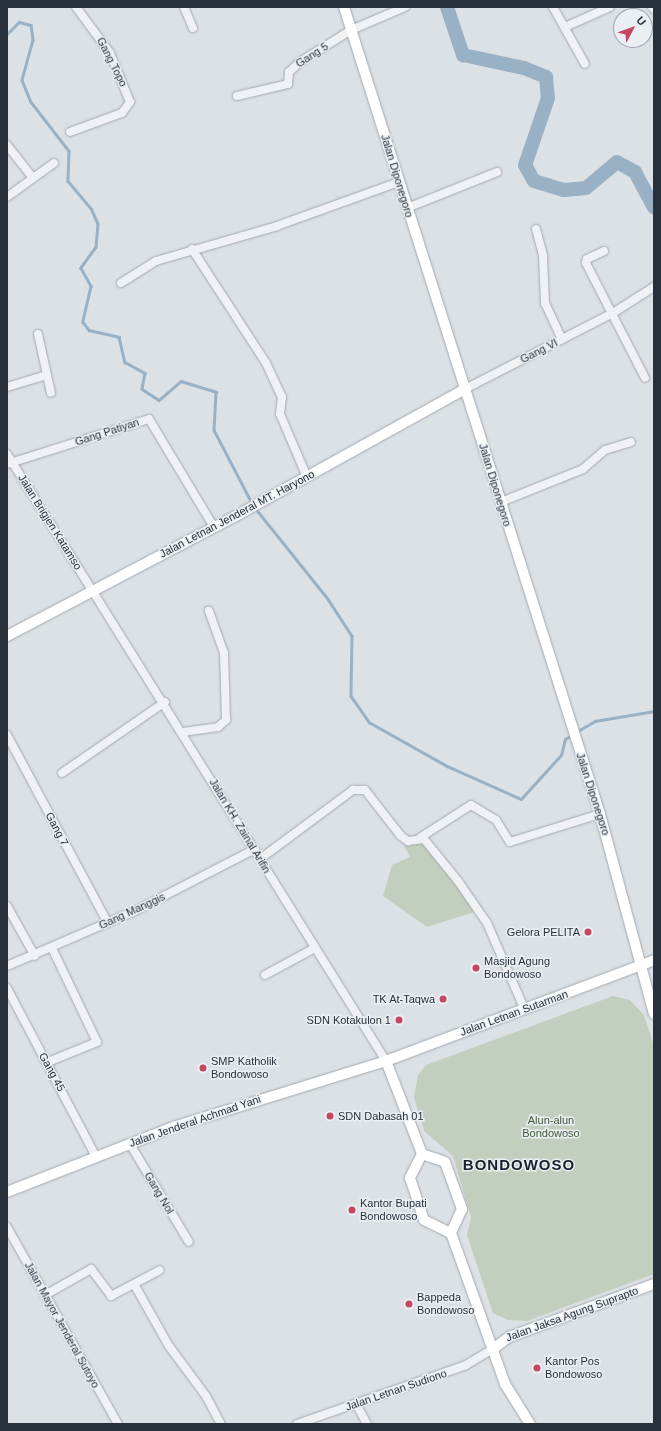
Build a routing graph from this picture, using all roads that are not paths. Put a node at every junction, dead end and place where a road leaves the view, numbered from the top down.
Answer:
1 (76, 7) edge
2 (184, 7) edge
3 (344, 7) edge
4 (405, 7) edge
5 (553, 7) edge
6 (610, 7) edge
7 (565, 27) junction
8 (194, 28) dead end
9 (351, 30) junction
10 (585, 64) dead end
11 (237, 96) dead end
12 (70, 132) dead end
13 (7, 145) edge
14 (54, 163) dead end
15 (497, 172) dead end
16 (33, 178) junction
17 (399, 182) junction
18 (8, 196) edge
19 (407, 208) junction
20 (536, 230) dead end
21 (192, 249) junction
22 (604, 251) dead end
23 (121, 283) dead end
24 (654, 287) edge
25 (613, 313) junction
26 (38, 334) dead end
27 (562, 339) junction
28 (47, 375) junction
29 (646, 378) dead end
30 (7, 387) edge
31 (465, 389) junction
32 (51, 393) dead end
33 (631, 442) dead end
34 (7, 454) edge
35 (10, 464) edge
36 (307, 477) junction
37 (501, 502) junction
38 (214, 527) junction
39 (94, 591) junction
40 (210, 610) dead end
41 (7, 636) edge
42 (165, 702) junction
43 (183, 732) junction
44 (7, 735) edge
45 (62, 773) dead end
46 (600, 814) junction
47 (421, 837) junction
48 (255, 850) junction
49 (260, 859) junction
50 (7, 906) edge
51 (108, 923) junction
52 (52, 948) junction
53 (315, 948) junction
54 (35, 956) junction
55 (654, 960) edge
56 (643, 965) junction
57 (7, 966) edge
58 (265, 975) dead end
59 (7, 988) edge
60 (524, 1008) junction
61 (654, 1014) edge
62 (386, 1061) junction
63 (48, 1062) junction
64 (130, 1144) junction
65 (422, 1154) junction
66 (96, 1157) junction
67 (7, 1192) edge
68 (7, 1227) edge
69 (451, 1233) junction
70 (189, 1242) dead end
71 (160, 1270) dead end
72 (134, 1284) junction
73 (654, 1284) edge
74 (45, 1295) junction
75 (492, 1349) junction
76 (356, 1404) junction
77 (118, 1424) edge
78 (221, 1424) edge
79 (297, 1424) edge
80 (367, 1424) edge
81 (530, 1424) edge

1 - 12 street, Gang Topo
2 - 8 street
3 - 9 main road, Jalan Diponegoro
4 - 9 street
5 - 7 street
6 - 7 street
7 - 10 street
9 - 11 street, Gang 5
9 - 17 main road, Jalan Diponegoro
13 - 16 street
14 - 16 street
15 - 19 street
16 - 18 street
17 - 19 main road, Jalan Diponegoro
17 - 21 street
19 - 31 main road, Jalan Diponegoro
20 - 27 street
21 - 23 street
21 - 36 street
22 - 25 street
24 - 25 street, Gang VI
25 - 27 street, Gang VI
25 - 29 street
26 - 28 street
27 - 31 street, Gang VI
28 - 30 street
28 - 32 street
31 - 36 main road, Jalan Letnan Jenderal MT. Haryono
31 - 37 main road, Jalan Diponegoro
33 - 37 street
34 - 35 street, Jalan Brigjen Katamso
35 - 38 street, Gang Patiyan
35 - 39 street, Jalan Brigjen Katamso
36 - 38 main road, Jalan Letnan Jenderal MT. Haryono
37 - 46 main road, Jalan Diponegoro
38 - 39 main road, Jalan Letnan Jenderal MT. Haryono
39 - 41 main road, Jalan Letnan Jenderal MT. Haryono
39 - 42 street, Jalan KH. Zainal Arifin
40 - 43 street
42 - 43 street, Jalan KH. Zainal Arifin
42 - 45 street
43 - 48 street, Jalan KH. Zainal Arifin
44 - 51 street, Gang 7
46 - 47 street
46 - 56 main road, Jalan Diponegoro
47 - 49 street
47 - 60 street
48 - 49 street, Jalan KH. Zainal Arifin
48 - 51 street, Gang Manggis
49 - 53 street, Jalan KH. Zainal Arifin
50 - 54 street
51 - 52 street, Gang Manggis
52 - 54 street, Gang Manggis
52 - 63 street
53 - 58 street
53 - 62 street, Jalan KH. Zainal Arifin
54 - 57 street, Gang Manggis
55 - 56 main road, Jalan Letnan Sutarman
56 - 60 main road, Jalan Letnan Sutarman
56 - 61 main road, Jalan Diponegoro
59 - 63 street, Gang 45
60 - 62 main road, Jalan Letnan Sutarman
62 - 64 main road, Jalan Jenderal Achmad Yani
62 - 65 main road
63 - 66 street, Gang 45
64 - 66 main road, Jalan Jenderal Achmad Yani
64 - 70 street, Gang Nol
65 - 69 main road
65 - 69 main road
66 - 67 main road, Jalan Jenderal Achmad Yani
68 - 74 street, Jalan Mayor Jenderal Sutoyo
69 - 75 main road
71 - 72 street
72 - 74 street
72 - 78 street
73 - 75 main road, Jalan Jaksa Agung Suprapto
74 - 77 street, Jalan Mayor Jenderal Sutoyo
75 - 76 street, Jalan Letnan Sudiono
75 - 81 main road
76 - 79 street, Jalan Letnan Sudiono
76 - 80 street

